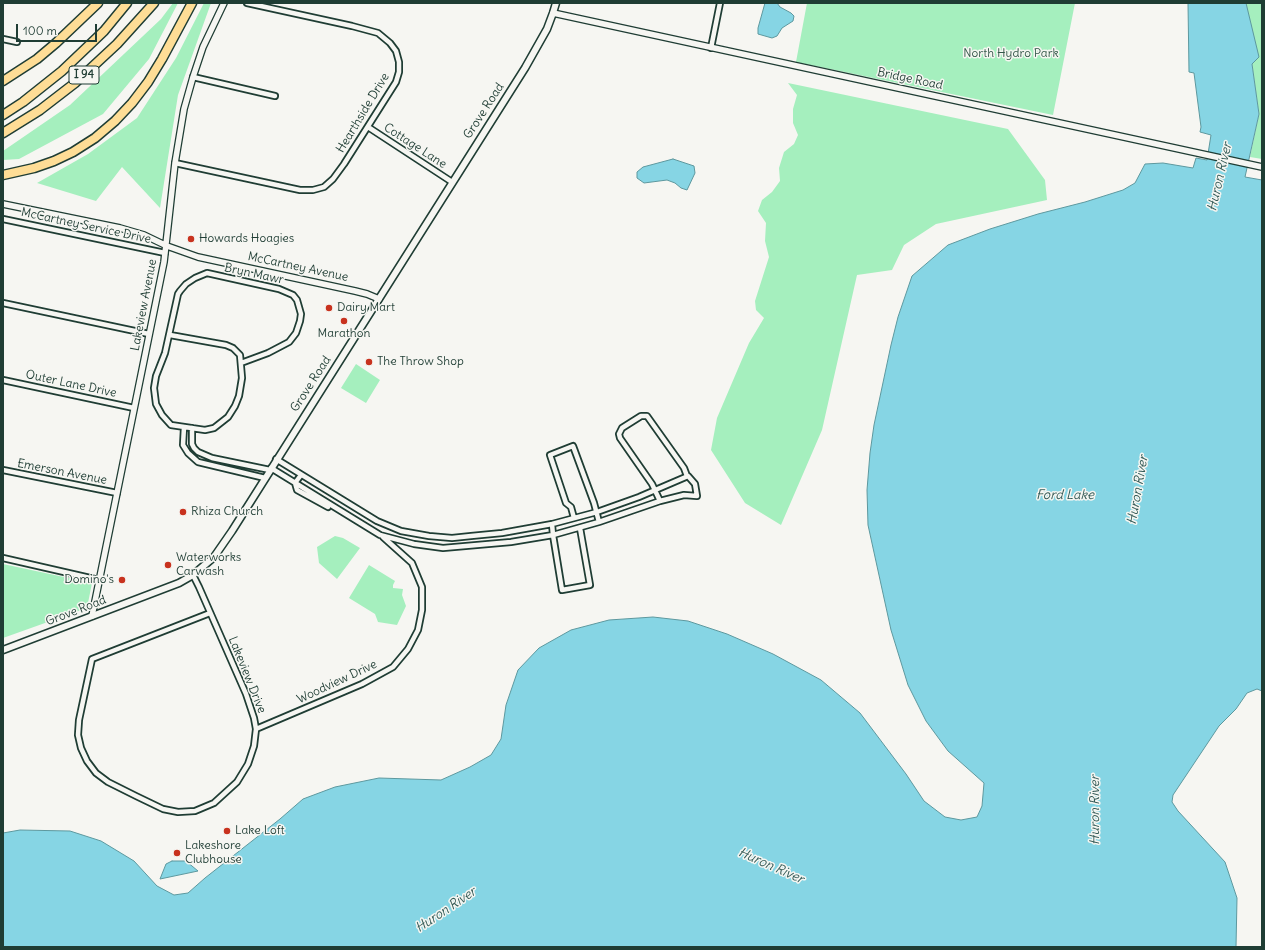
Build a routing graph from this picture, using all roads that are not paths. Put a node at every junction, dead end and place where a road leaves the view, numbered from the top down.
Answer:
1 (98, 3) edge
2 (127, 3) edge
3 (154, 3) edge
4 (192, 3) edge
5 (224, 3) edge
6 (247, 3) edge
7 (556, 3) edge
8 (720, 3) edge
9 (553, 13) junction
10 (3, 39) edge
11 (17, 42) dead end
12 (711, 48) junction
13 (193, 77) junction
14 (3, 81) edge
15 (274, 96) dead end
16 (3, 115) edge
17 (368, 127) junction
18 (3, 133) edge
19 (175, 163) junction
20 (1262, 167) edge
21 (3, 175) edge
22 (452, 182) junction
23 (3, 204) edge
24 (3, 219) edge
25 (167, 246) junction
26 (166, 253) junction
27 (379, 299) junction
28 (3, 303) edge
29 (150, 334) junction
30 (170, 335) junction
31 (241, 363) junction
32 (3, 380) edge
33 (134, 408) junction
34 (184, 427) junction
35 (192, 428) junction
36 (276, 459) junction
37 (270, 469) junction
38 (3, 470) edge
39 (301, 474) junction
40 (687, 476) junction
41 (264, 478) junction
42 (295, 483) junction
43 (655, 491) junction
44 (117, 493) junction
45 (332, 494) junction
46 (660, 501) junction
47 (326, 502) junction
48 (336, 508) junction
49 (597, 512) junction
50 (367, 516) junction
51 (574, 518) junction
52 (599, 522) junction
53 (363, 524) junction
54 (552, 524) junction
55 (580, 528) junction
56 (414, 534) junction
57 (380, 535) junction
58 (553, 535) junction
59 (471, 536) junction
60 (414, 544) junction
61 (471, 546) junction
62 (3, 558) edge
63 (193, 575) junction
64 (99, 580) junction
65 (210, 612) junction
66 (92, 616) junction
67 (3, 650) edge
68 (256, 730) junction

1 - 14 highway
2 - 16 highway, I 94
3 - 18 highway, I 94
4 - 21 highway
5 - 13 street, Lakeview Avenue
6 - 17 street, Hearthside Drive
7 - 9 main road, Grove Road
8 - 12 street
9 - 12 street, Bridge Road
9 - 22 main road, Grove Road
10 - 11 street
12 - 20 street, Bridge Road
13 - 15 street
13 - 19 street, Lakeview Avenue
17 - 19 street, Hearthside Drive
17 - 22 street, Cottage Lane
19 - 25 street, Lakeview Avenue
22 - 27 main road, Grove Road
23 - 25 street, McCartney Avenue
24 - 26 street, McCartney Service Drive
25 - 26 street, Lakeview Avenue
25 - 27 street, McCartney Avenue
26 - 29 street, Lakeview Avenue
27 - 36 main road, Grove Road
28 - 29 street
29 - 33 street, Lakeview Avenue
30 - 31 street
30 - 31 street, Bryn Mawr
30 - 34 street
31 - 35 street
32 - 33 street, Outer Lane Drive
33 - 44 street, Lakeview Avenue
34 - 35 street
34 - 41 street
35 - 37 street
36 - 37 main road, Grove Road
36 - 39 street
37 - 41 main road, Grove Road
37 - 42 street
38 - 44 street, Emerson Avenue
39 - 42 street
39 - 45 street
40 - 43 street
40 - 43 street
40 - 46 street
41 - 63 main road, Grove Road
42 - 47 street
42 - 48 street
43 - 46 street
43 - 49 street
44 - 64 street, Lakeview Avenue
45 - 47 street
45 - 50 street
46 - 52 street
47 - 48 street
48 - 53 street
49 - 51 street
49 - 51 street
49 - 52 street
50 - 53 street
50 - 56 street
51 - 54 street
52 - 55 street
53 - 57 street
54 - 58 street
54 - 59 street
55 - 58 street
55 - 58 street
56 - 59 street
56 - 60 street
57 - 60 street
57 - 68 street, Woodview Drive
58 - 61 street
59 - 61 street
60 - 61 street
62 - 64 street
63 - 65 street
63 - 66 main road, Grove Road
64 - 66 street, Lakeview Avenue
65 - 68 street, Lakeview Drive
65 - 68 street, Lakeview Drive
66 - 67 main road, Grove Road

